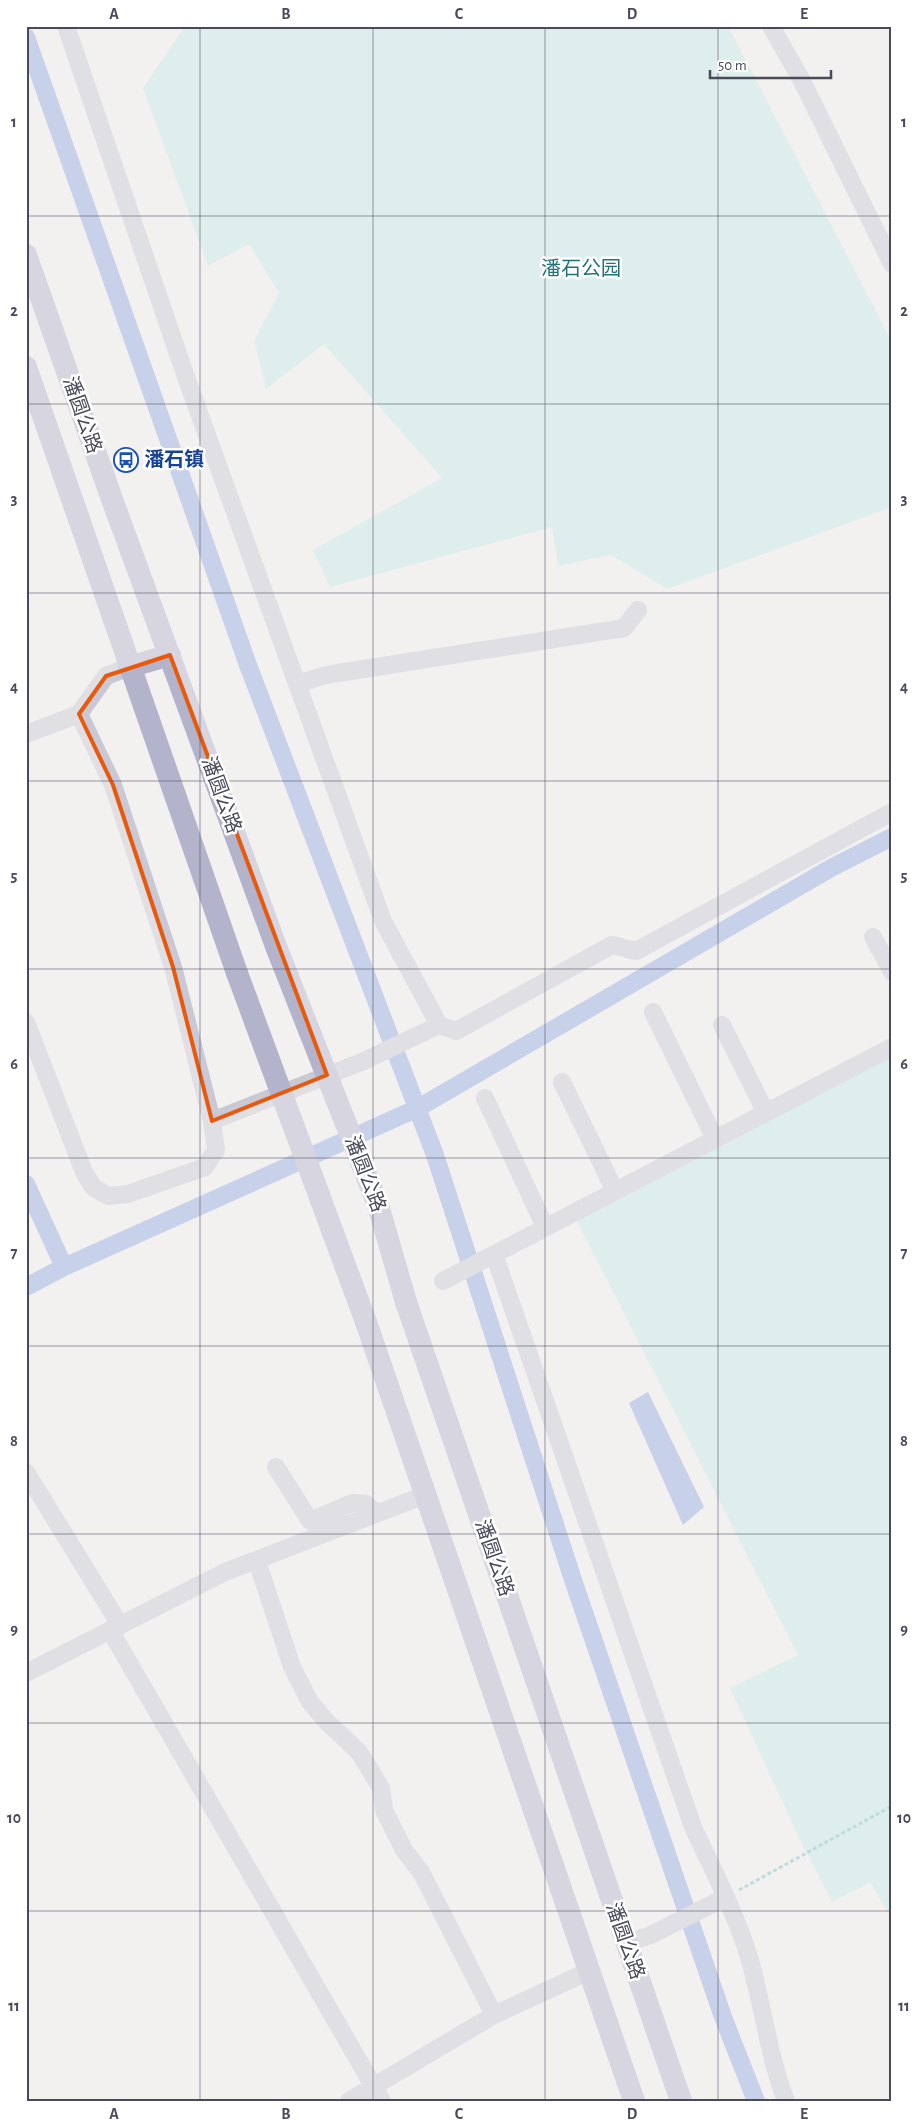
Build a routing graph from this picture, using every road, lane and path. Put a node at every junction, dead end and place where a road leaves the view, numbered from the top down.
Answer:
1 (66, 26) edge
2 (770, 26) edge
3 (26, 255) edge
4 (892, 264) edge
5 (26, 367) edge
6 (638, 610) dead end
7 (170, 655) junction
8 (129, 667) junction
9 (297, 684) junction
10 (79, 714) junction
11 (26, 734) edge
12 (892, 812) edge
13 (873, 937) dead end
14 (892, 972) edge
15 (652, 1012) dead end
16 (26, 1022) edge
17 (722, 1025) dead end
18 (433, 1028) junction
19 (892, 1047) edge
20 (562, 1082) dead end
21 (485, 1098) dead end
22 (766, 1113) junction
23 (212, 1120) junction
24 (715, 1139) junction
25 (615, 1191) junction
26 (545, 1227) junction
27 (490, 1256) junction
28 (443, 1281) dead end
29 (276, 1467) dead end
30 (26, 1472) edge
31 (426, 1494) junction
32 (376, 1513) junction
33 (258, 1560) junction
34 (115, 1627) junction
35 (26, 1673) edge
36 (892, 1806) edge
37 (723, 1898) junction
38 (626, 1943) junction
39 (588, 1971) junction
40 (494, 2016) junction
41 (378, 2093) edge
42 (349, 2101) edge
43 (634, 2101) edge
44 (681, 2101) edge
45 (786, 2101) edge

1 - 9 street
2 - 4 street
3 - 7 main road, 潘圆公路
5 - 8 main road, 潘圆公路
6 - 9 street
7 - 8 main road
7 - 38 main road, 潘圆公路, bridge
8 - 10 street
8 - 31 main road, 潘圆公路, bridge
9 - 18 street
10 - 11 street
10 - 23 street
12 - 18 street
13 - 14 street
15 - 24 street
16 - 23 street
17 - 22 street
18 - 23 street
19 - 22 street
20 - 25 street
21 - 26 street
22 - 24 street
24 - 25 street
25 - 26 street
26 - 27 street
27 - 28 street
27 - 37 street
29 - 32 street
30 - 34 street
31 - 32 street
31 - 39 main road, 潘圆公路
32 - 33 street
33 - 34 street
33 - 40 street
34 - 35 street
34 - 41 street
36 - 37 path
37 - 38 street
37 - 45 street
38 - 44 main road, 潘圆公路
39 - 40 street
39 - 43 main road, 潘圆公路
40 - 41 street
41 - 42 street

